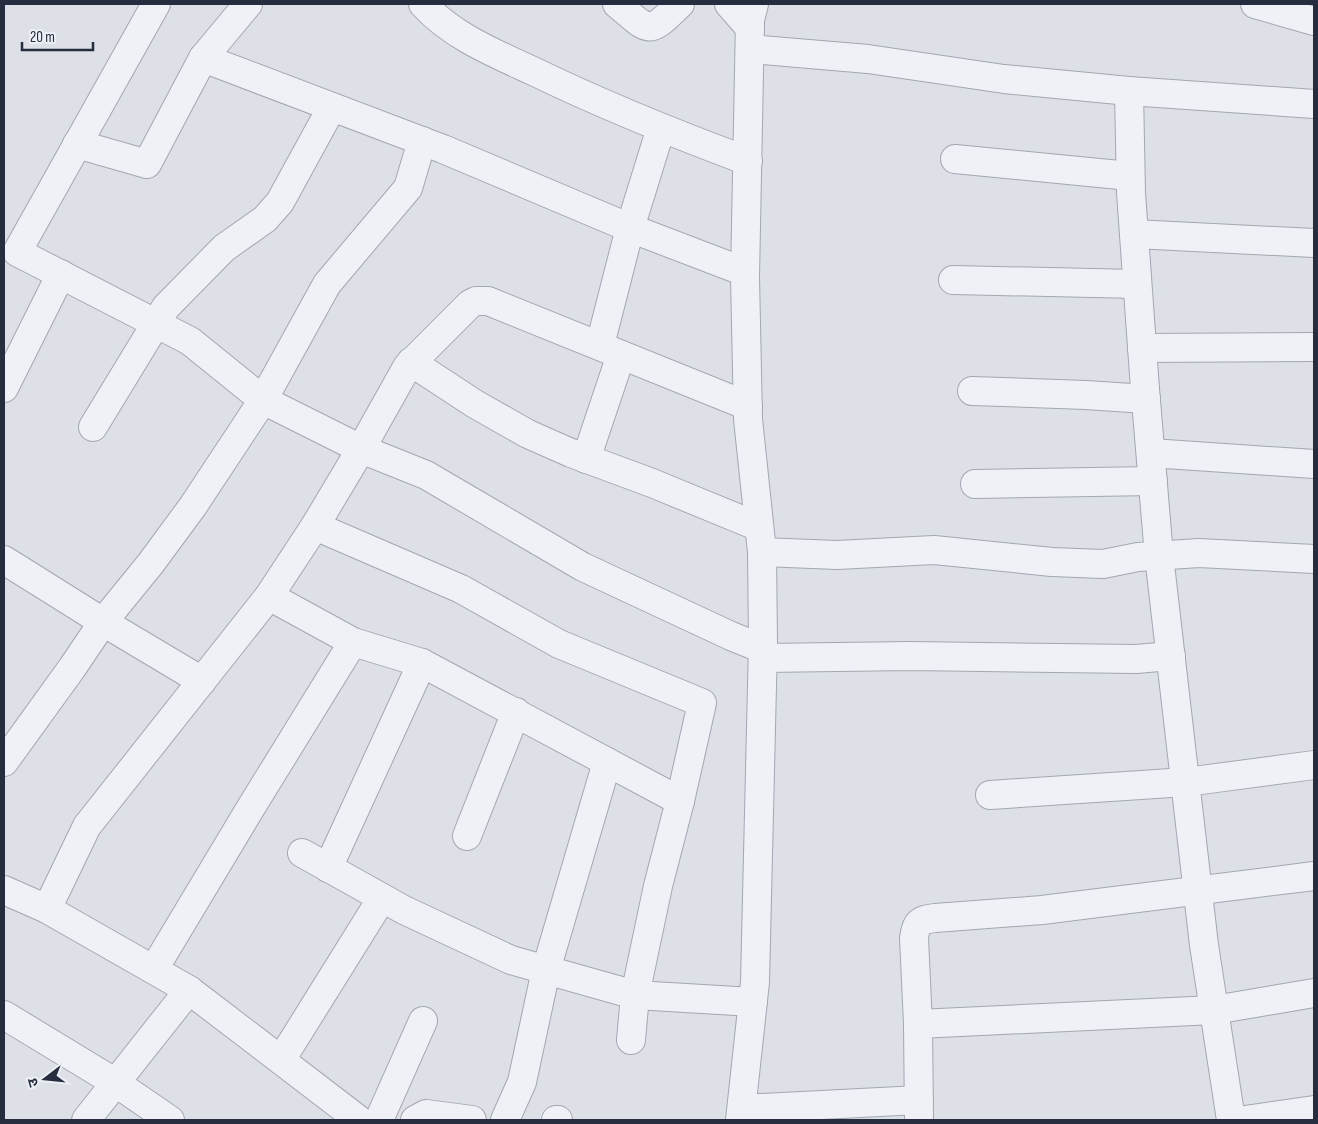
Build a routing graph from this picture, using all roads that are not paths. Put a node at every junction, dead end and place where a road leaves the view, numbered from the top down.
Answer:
1 (156, 4) edge
2 (248, 4) edge
3 (423, 4) edge
4 (617, 4) edge
5 (680, 4) edge
6 (729, 4) edge
7 (1254, 4) edge
8 (1314, 21) edge
9 (751, 27) edge
10 (202, 58) junction
11 (1129, 91) junction
12 (1314, 104) edge
13 (332, 107) junction
14 (661, 128) junction
15 (422, 141) junction
16 (77, 144) junction
17 (955, 159) dead end
18 (748, 161) junction
19 (1130, 176) junction
20 (630, 228) junction
21 (1134, 234) junction
22 (1314, 243) edge
23 (745, 272) junction
24 (61, 274) junction
25 (953, 280) dead end
26 (1137, 284) junction
27 (156, 323) junction
28 (1314, 347) edge
29 (1142, 348) junction
30 (610, 350) junction
31 (411, 362) junction
32 (4, 388) edge
33 (972, 391) dead end
34 (263, 400) junction
35 (1146, 400) junction
36 (748, 406) junction
37 (93, 427) dead end
38 (361, 449) junction
39 (1150, 453) junction
40 (586, 459) junction
41 (1314, 464) edge
42 (1153, 481) junction
43 (975, 484) dead end
44 (315, 526) junction
45 (761, 539) junction
46 (1159, 556) junction
47 (1314, 559) edge
48 (6, 567) edge
49 (269, 596) junction
50 (103, 622) junction
51 (354, 642) junction
52 (763, 654) junction
53 (1171, 656) junction
54 (422, 663) junction
55 (202, 681) junction
56 (516, 712) junction
57 (4, 762) edge
58 (607, 762) junction
59 (1314, 765) edge
60 (1186, 782) junction
61 (990, 795) dead end
62 (680, 801) junction
63 (468, 836) dead end
64 (302, 853) dead end
65 (328, 868) junction
66 (1314, 876) edge
67 (4, 890) edge
68 (1198, 890) junction
69 (382, 898) junction
70 (47, 908) junction
71 (154, 968) junction
72 (546, 970) junction
73 (189, 990) junction
74 (1314, 993) edge
75 (635, 995) junction
76 (753, 1002) junction
77 (1214, 1010) junction
78 (4, 1015) edge
79 (423, 1020) dead end
80 (918, 1024) junction
81 (630, 1040) dead end
82 (281, 1060) junction
83 (116, 1083) junction
84 (919, 1110) edge
85 (1314, 1110) edge
86 (852, 1112) edge
87 (741, 1115) edge
88 (86, 1120) edge
89 (170, 1120) edge
90 (360, 1120) edge
91 (379, 1120) edge
92 (415, 1120) edge
93 (472, 1120) edge
94 (506, 1120) edge
95 (1231, 1120) edge
96 (1246, 1120) edge

1 - 16 street
2 - 10 street
3 - 14 street
4 - 5 street
6 - 9 street
7 - 8 street
9 - 11 street
9 - 18 street
10 - 13 street
10 - 16 street
11 - 12 street
11 - 19 street
13 - 15 street
13 - 27 street
14 - 18 street
14 - 20 street
15 - 20 street
15 - 34 street
16 - 24 street
17 - 19 street
18 - 23 street
19 - 21 street
20 - 23 street
20 - 30 street
21 - 22 street
21 - 26 street
23 - 36 street
24 - 27 street
24 - 32 street
25 - 26 street
26 - 29 street
27 - 34 street
27 - 37 street
28 - 29 street
29 - 35 street
30 - 31 street
30 - 36 street
30 - 40 street
31 - 38 street
31 - 40 street
33 - 35 street
34 - 38 street
34 - 50 street
35 - 39 street
36 - 45 street
38 - 44 street
38 - 52 street
39 - 41 street
39 - 42 street
40 - 45 street
42 - 43 street
42 - 46 street
44 - 49 street
44 - 62 street
45 - 46 street
45 - 52 street
46 - 47 street
46 - 53 street
48 - 50 street
49 - 51 street
49 - 55 street
50 - 55 street
50 - 57 street
51 - 54 street
51 - 71 street
52 - 53 street
52 - 76 street
53 - 60 street
54 - 56 street
54 - 65 street
55 - 70 street
56 - 58 street
56 - 63 street
58 - 62 street
58 - 72 street
59 - 60 street
60 - 61 street
60 - 68 street
62 - 75 street
64 - 65 street
65 - 69 street
66 - 68 street
67 - 70 street
68 - 77 street
68 - 80 street
69 - 72 street
69 - 82 street
70 - 71 street
71 - 73 street
72 - 75 street
72 - 94 street
73 - 82 street
73 - 83 street
74 - 77 street
75 - 76 street
75 - 81 street
76 - 87 street
77 - 80 street
77 - 95 street
78 - 83 street
79 - 91 street
80 - 84 street
82 - 90 street
83 - 88 street
83 - 89 street
84 - 86 street
85 - 96 street
86 - 87 street
92 - 93 street

